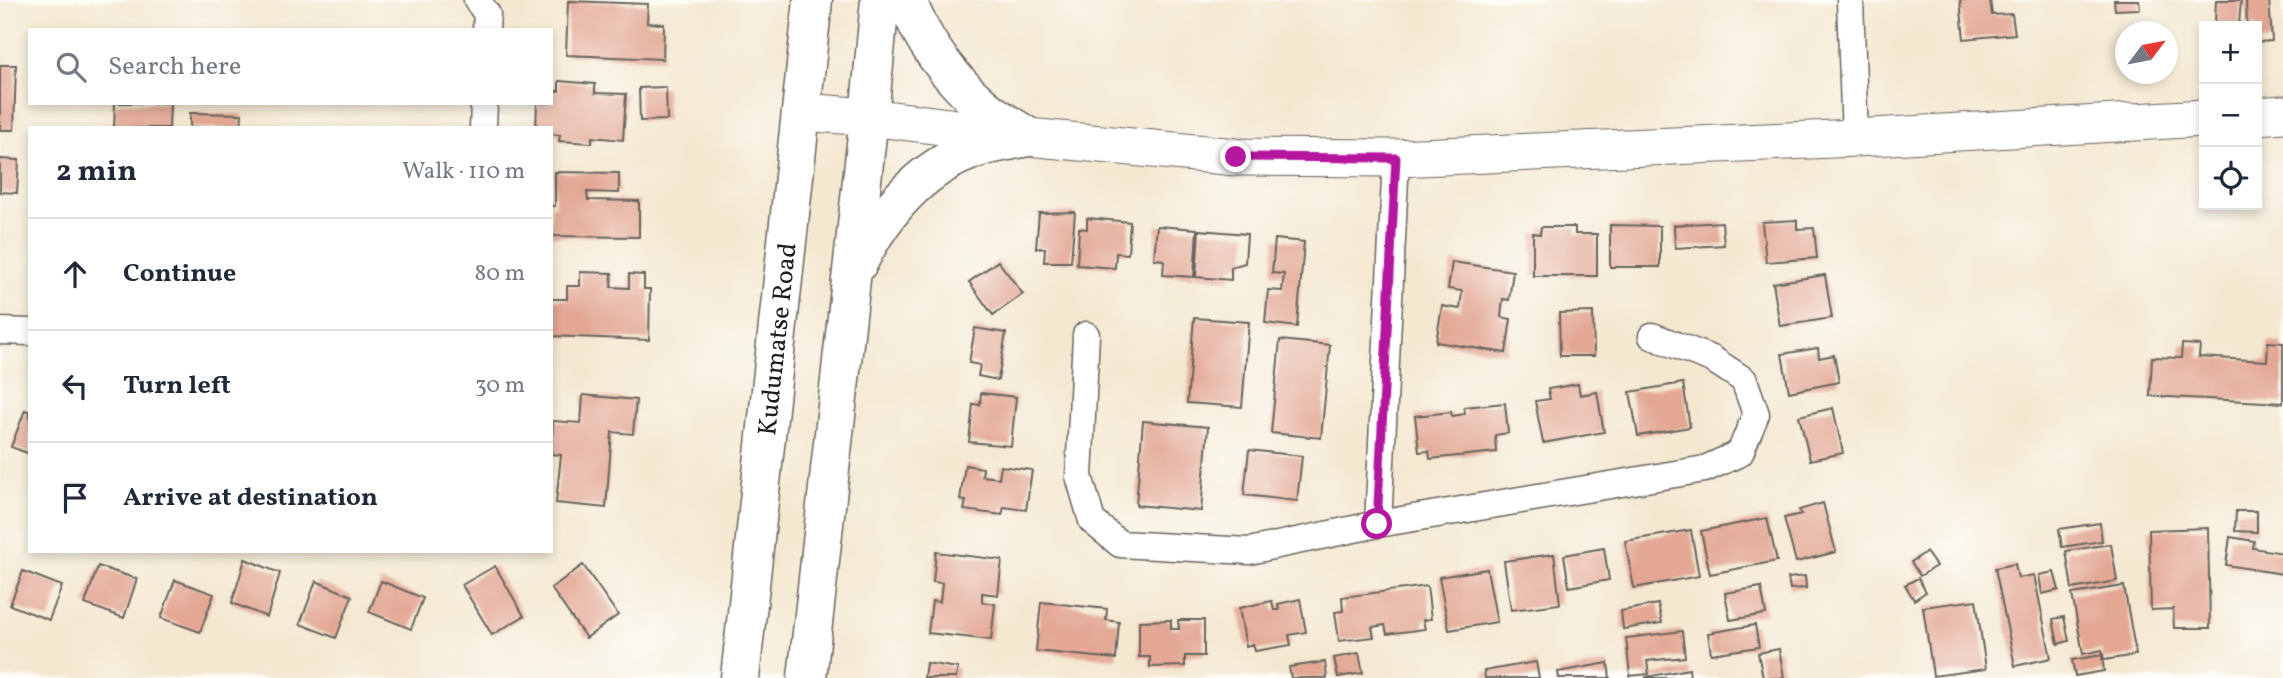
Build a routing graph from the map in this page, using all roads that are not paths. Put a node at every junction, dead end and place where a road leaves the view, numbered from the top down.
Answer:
1 (477, 0) edge
2 (813, 0) edge
3 (880, 0) edge
4 (907, 0) edge
5 (1850, 0) edge
6 (486, 28) edge
7 (484, 105) edge
8 (802, 112) junction
9 (2283, 114) edge
10 (2262, 116) edge
11 (869, 117) junction
12 (2199, 118) edge
13 (483, 126) edge
14 (1028, 137) junction
15 (1854, 138) junction
16 (1396, 158) junction
17 (850, 279) junction
18 (0, 331) edge
19 (28, 332) edge
20 (1086, 335) dead end
21 (1652, 336) dead end
22 (1377, 524) junction
23 (740, 678) edge
24 (807, 678) edge

1 - 6 street
2 - 8 main road, Kudumatse Road
3 - 11 main road
4 - 14 main road
5 - 15 street
7 - 13 street
8 - 11 street
8 - 23 main road, Kudumatse Road
9 - 10 street
11 - 14 street
11 - 17 main road
12 - 15 street
14 - 16 street
14 - 17 main road
15 - 16 street
16 - 22 street
17 - 24 main road
18 - 19 street
20 - 22 street
21 - 22 street

